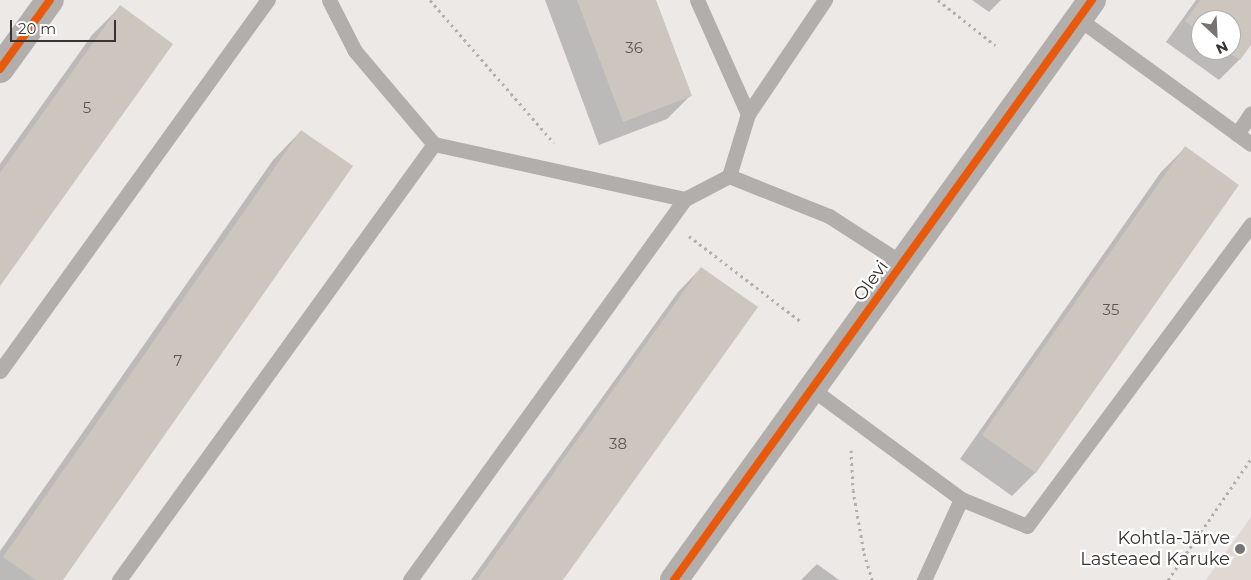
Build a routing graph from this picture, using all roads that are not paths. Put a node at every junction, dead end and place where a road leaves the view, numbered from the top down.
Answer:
1 (50, 0) edge
2 (268, 0) edge
3 (329, 0) edge
4 (696, 0) edge
5 (825, 0) edge
6 (1085, 9) edge
7 (0, 69) edge
8 (1251, 113) edge
9 (748, 114) junction
10 (1237, 134) junction
11 (434, 144) junction
12 (1251, 144) edge
13 (729, 176) junction
14 (684, 199) junction
15 (1251, 224) edge
16 (902, 263) junction
17 (0, 371) edge
18 (812, 389) junction
19 (961, 499) junction
20 (119, 580) edge
21 (410, 580) edge
22 (674, 580) edge
23 (924, 580) edge

1 - 7 street
2 - 17 lane
3 - 11 lane
4 - 9 lane
5 - 9 lane
6 - 10 lane
6 - 16 street, Olevi
8 - 10 lane
9 - 13 lane
10 - 12 lane
11 - 14 lane
11 - 20 lane
13 - 14 lane
13 - 16 lane
14 - 21 lane
15 - 19 lane
16 - 18 street, Olevi
18 - 19 lane
18 - 22 street, Olevi
19 - 23 lane

